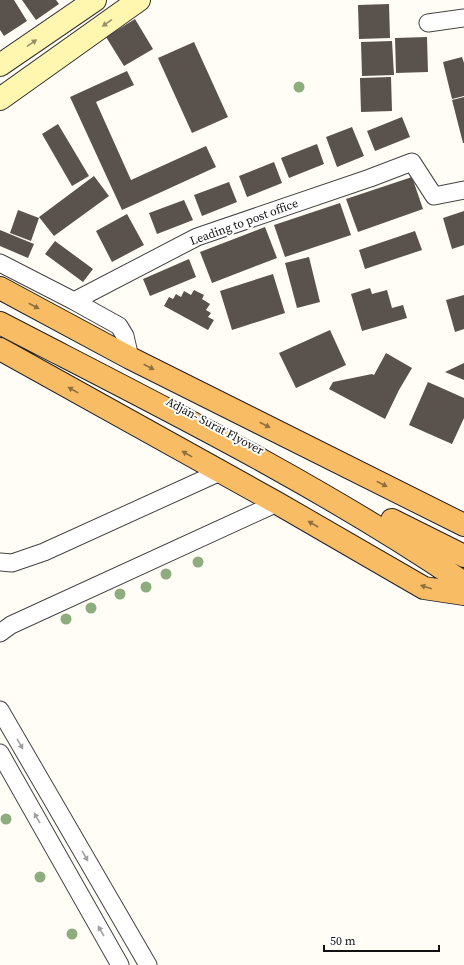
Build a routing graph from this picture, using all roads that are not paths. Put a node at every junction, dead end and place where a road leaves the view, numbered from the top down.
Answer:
1 (95, 0) edge
2 (139, 0) edge
3 (464, 18) edge
4 (428, 23) dead end
5 (0, 65) edge
6 (0, 99) edge
7 (464, 190) edge
8 (0, 263) edge
9 (0, 288) edge
10 (74, 301) junction
11 (0, 314) edge
12 (0, 323) edge
13 (0, 349) edge
14 (130, 358) junction
15 (220, 472) junction
16 (277, 503) junction
17 (464, 525) edge
18 (425, 547) junction
19 (464, 556) edge
20 (0, 562) edge
21 (464, 583) edge
22 (464, 594) edge
23 (0, 633) edge
24 (0, 710) edge
25 (0, 753) edge
26 (120, 965) edge
27 (148, 965) edge

5 -> 1 main road
2 -> 6 main road
3 - 4 street
7 - 10 street, Leading to post office
8 - 10 street
9 -> 14 highway
10 - 14 street
11 - 18 highway, Adjan- Surat Flyover
12 - 18 highway, Adjan- Surat Flyover
15 -> 13 highway
14 -> 17 highway
15 - 16 highway
15 - 20 street
22 -> 16 highway
16 - 23 street
18 - 19 highway
18 - 21 highway
24 -> 27 street
26 -> 25 street

